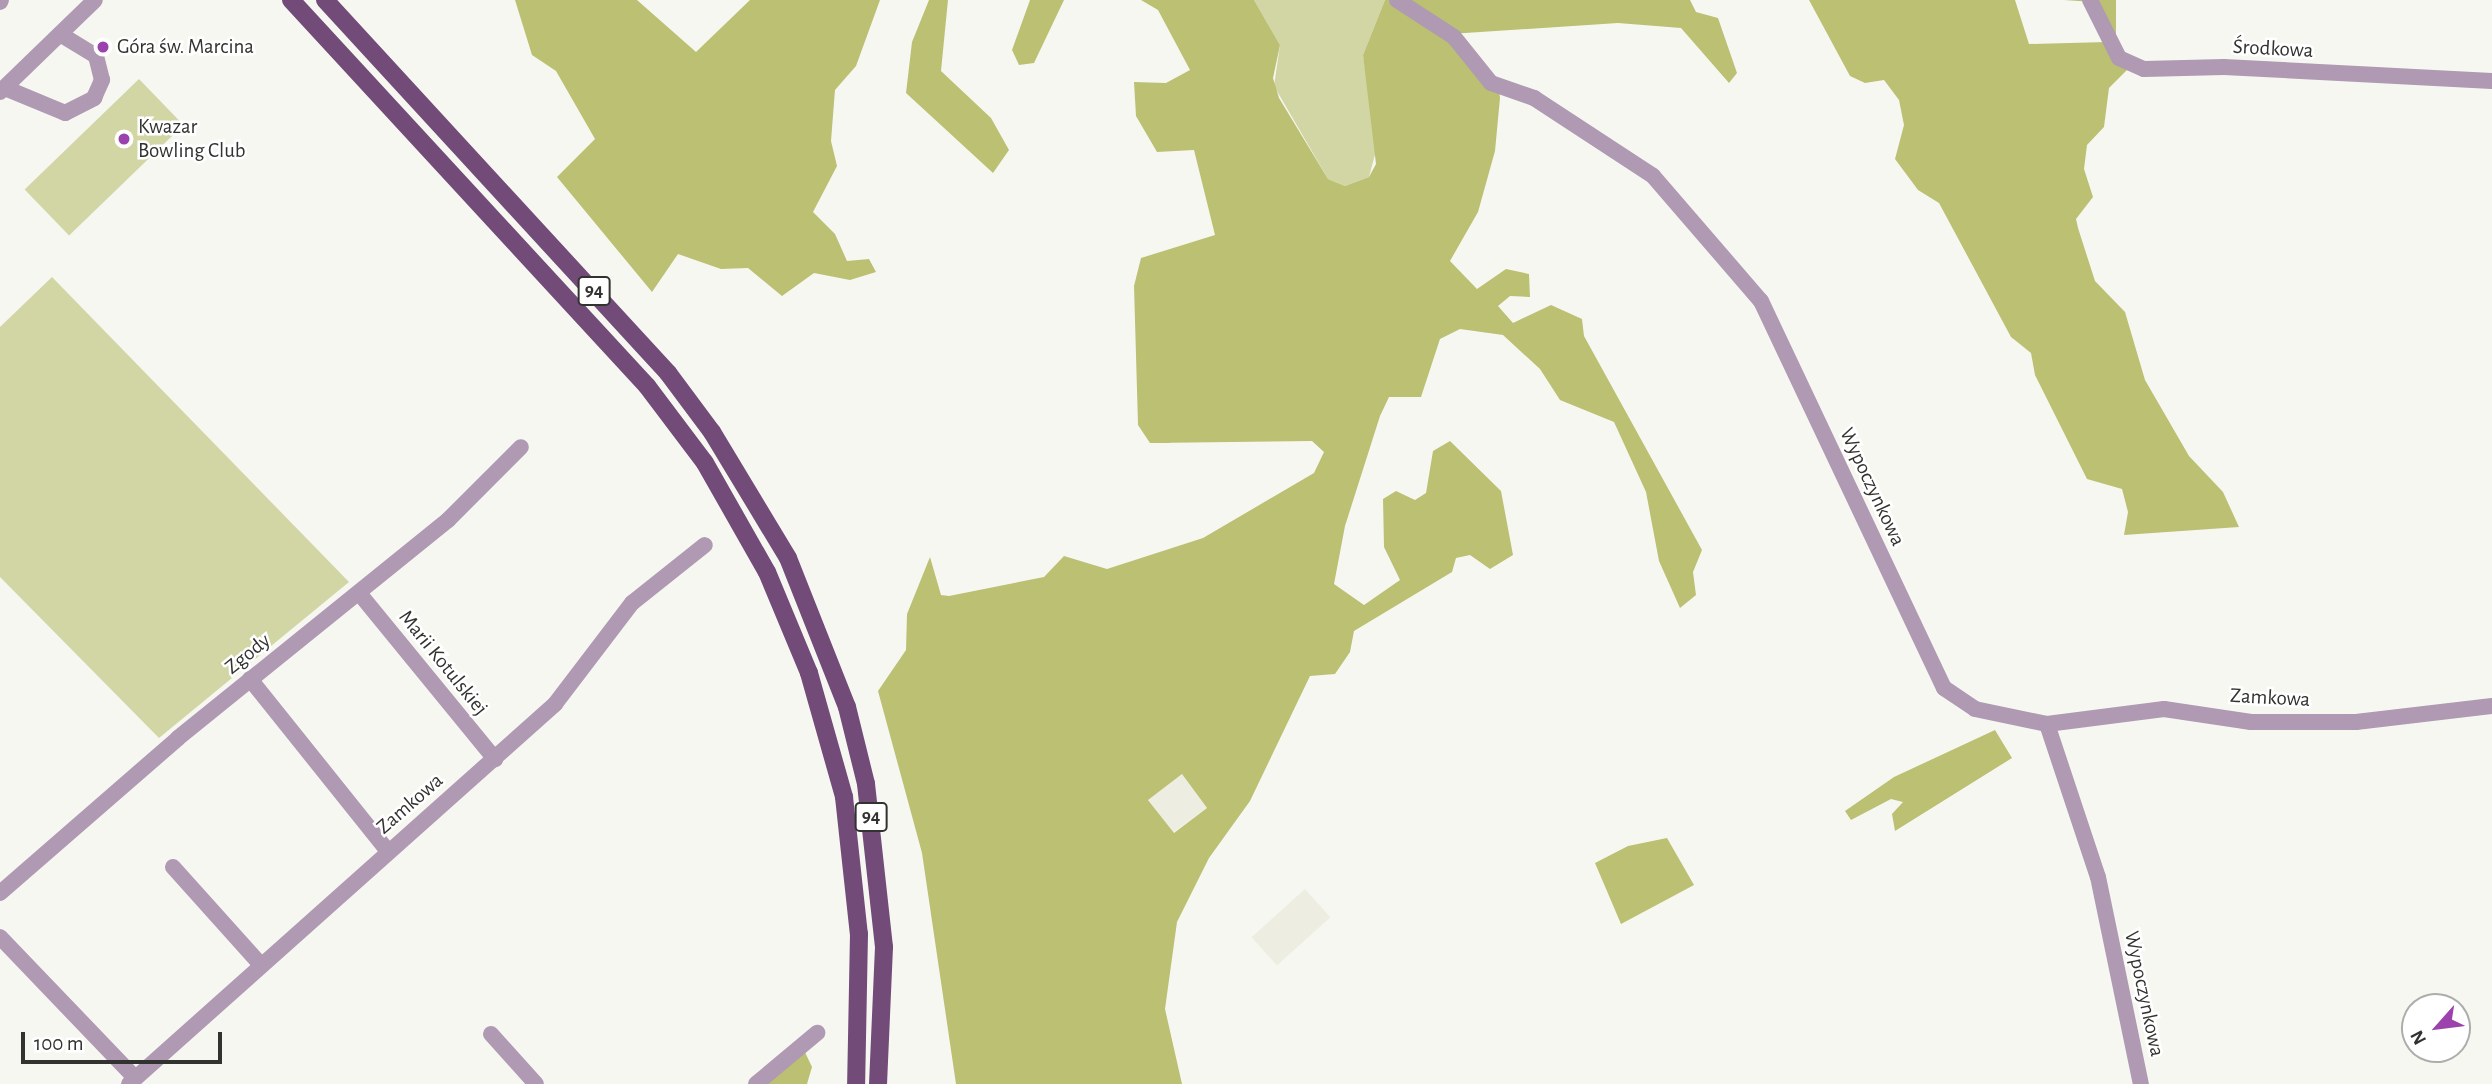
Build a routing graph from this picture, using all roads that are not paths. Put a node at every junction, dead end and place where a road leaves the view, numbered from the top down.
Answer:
1 (95, 0) edge
2 (291, 0) edge
3 (325, 0) edge
4 (1398, 0) edge
5 (2090, 0) edge
6 (60, 34) junction
7 (2492, 81) edge
8 (2, 90) edge
9 (521, 447) dead end
10 (705, 545) dead end
11 (359, 593) junction
12 (250, 679) junction
13 (2492, 706) edge
14 (2047, 724) junction
15 (495, 759) junction
16 (388, 851) junction
17 (173, 867) dead end
18 (0, 893) edge
19 (0, 937) edge
20 (259, 963) junction
21 (817, 1033) dead end
22 (491, 1034) dead end
23 (132, 1081) edge
24 (536, 1084) edge
25 (756, 1084) edge
26 (856, 1084) edge
27 (878, 1084) edge
28 (2141, 1084) edge

1 - 6 street
2 - 26 main road, 94
3 - 27 main road, 94
4 - 14 street, Wypoczynkowa
5 - 7 street, Środkowa
6 - 8 street
6 - 8 street
9 - 11 street, Zgody
10 - 15 street, Zamkowa
11 - 12 street, Zgody
11 - 15 street, Marii Kotulskiej
12 - 16 street
12 - 18 street, Zgody
13 - 14 street, Zamkowa
14 - 28 street, Wypoczynkowa
15 - 16 street, Zamkowa
16 - 20 street, Zamkowa
17 - 20 street
19 - 23 street
20 - 23 street, Zamkowa
21 - 25 street
22 - 24 street

